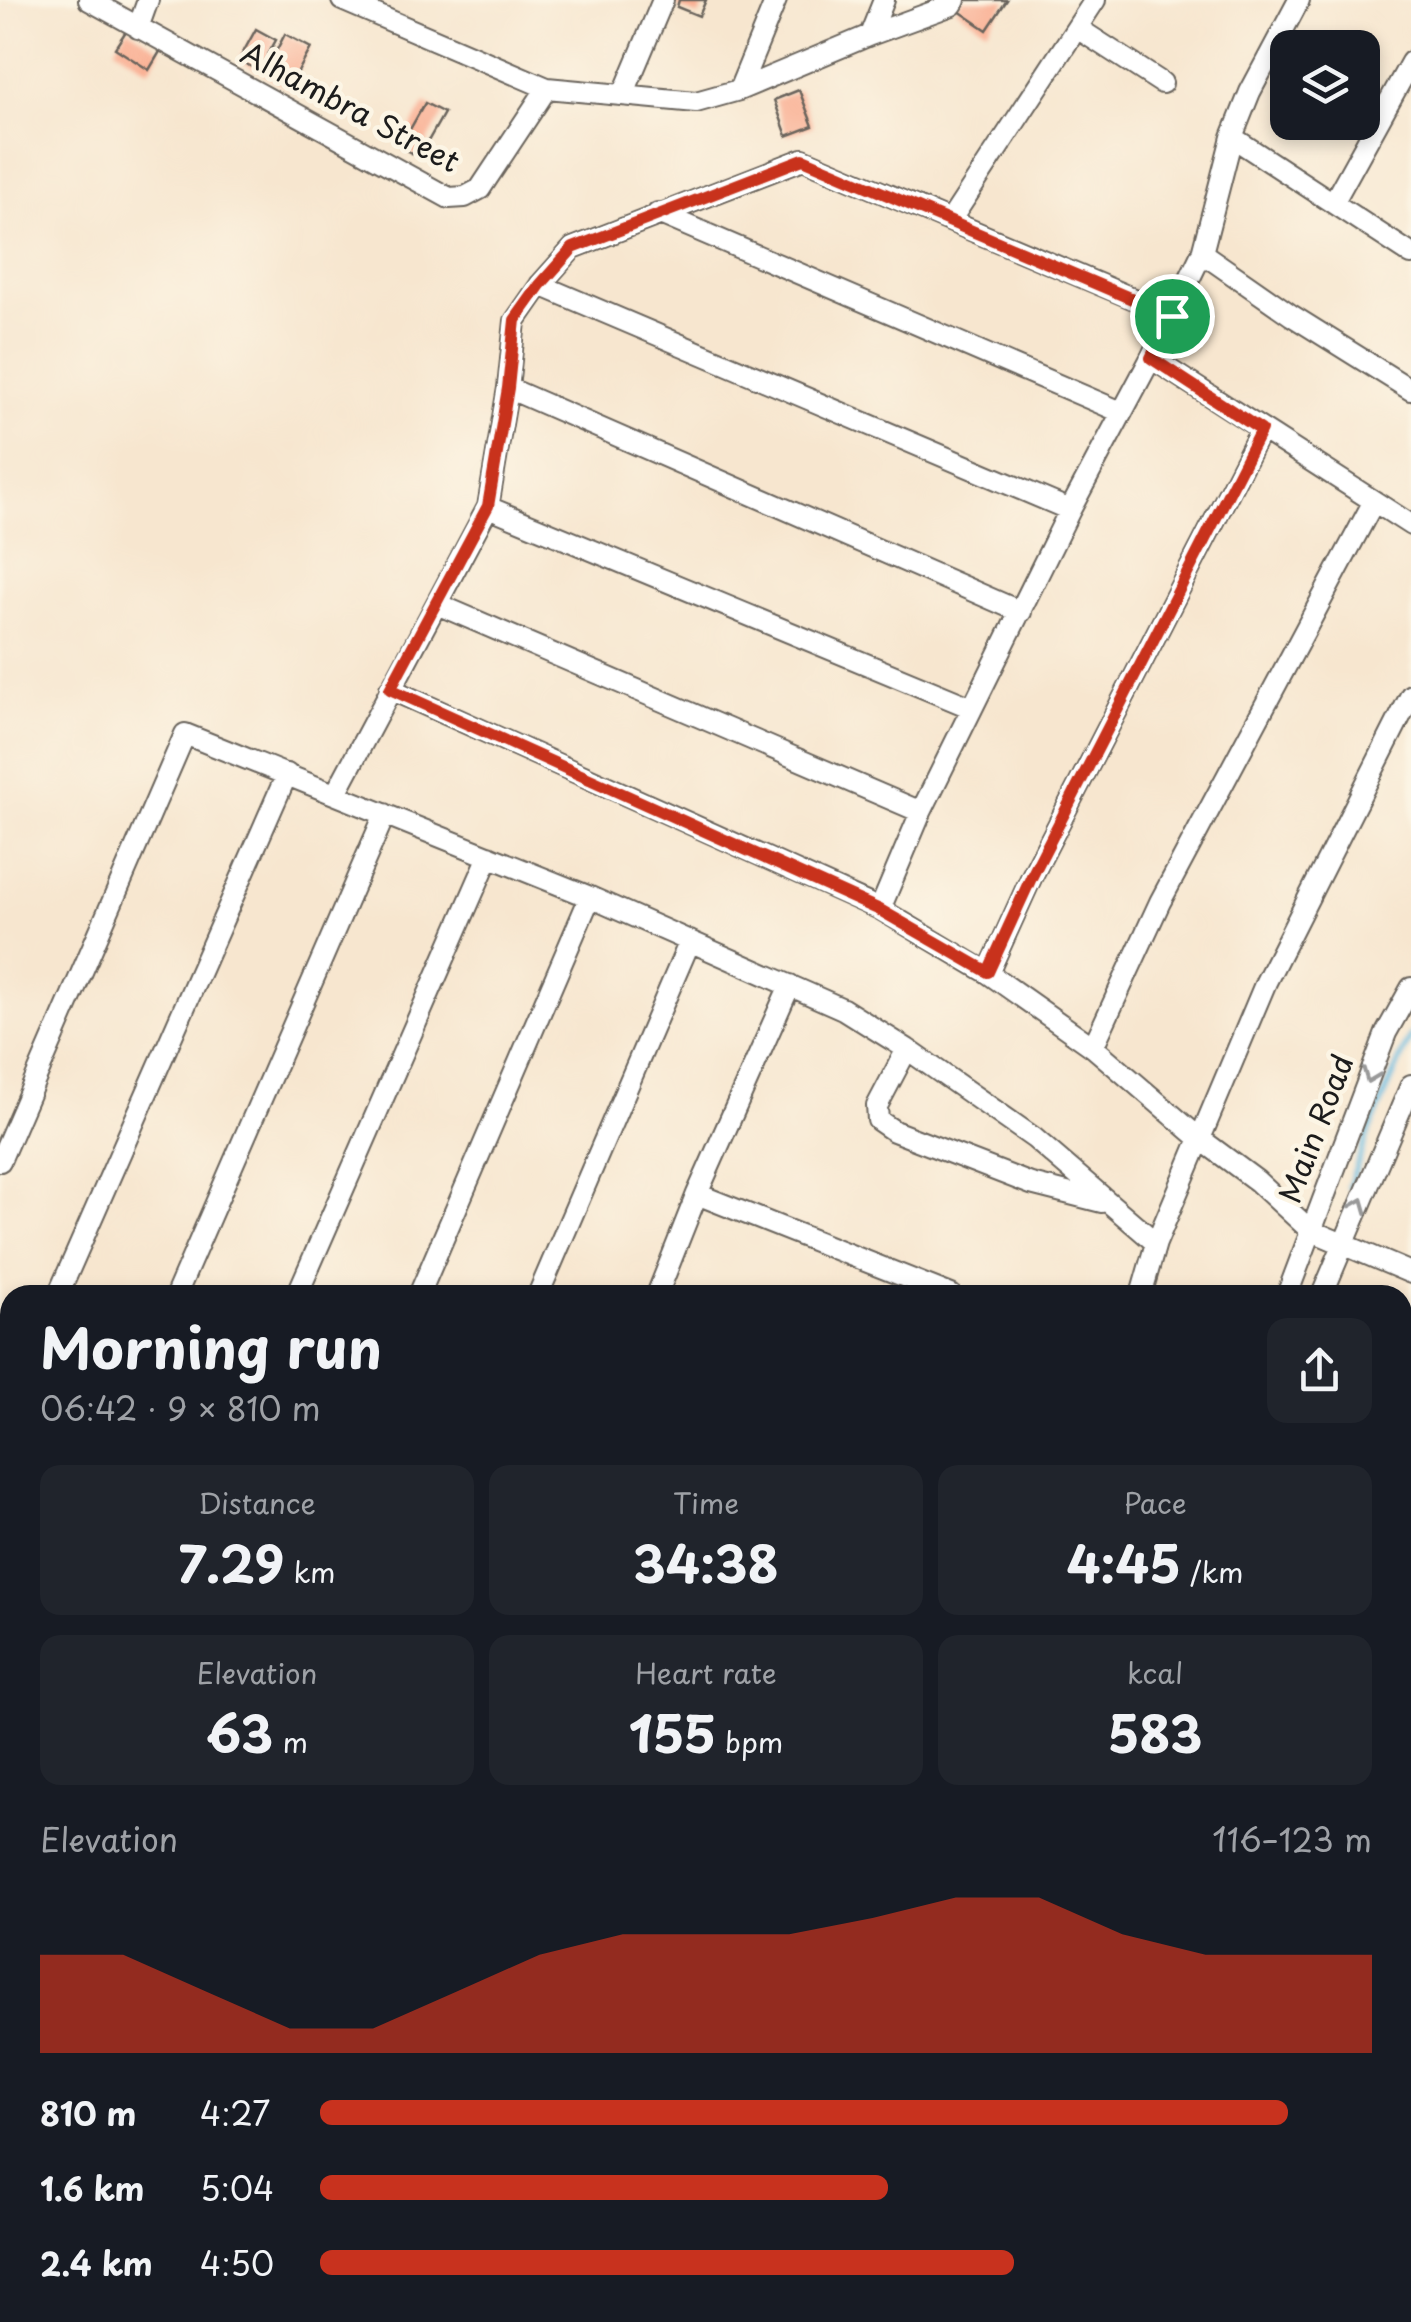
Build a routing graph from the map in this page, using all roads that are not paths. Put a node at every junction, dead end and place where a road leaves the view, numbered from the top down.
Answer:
1 (89, 0) edge
2 (148, 0) edge
3 (342, 0) edge
4 (776, 0) edge
5 (884, 0) edge
6 (1095, 0) edge
7 (1299, 0) edge
8 (660, 1) edge
9 (954, 3) edge
10 (138, 28) junction
11 (1077, 28) junction
12 (870, 35) junction
13 (1411, 62) edge
14 (1162, 83) dead end
15 (546, 88) junction
16 (740, 90) junction
17 (623, 95) junction
18 (1232, 137) junction
19 (1333, 203) junction
20 (658, 214) junction
21 (950, 221) junction
22 (1202, 253) junction
23 (1411, 254) edge
24 (540, 285) junction
25 (1172, 316) junction
26 (1151, 358) junction
27 (508, 388) junction
28 (1411, 390) edge
29 (1121, 412) junction
30 (1261, 430) junction
31 (1374, 501) junction
32 (488, 506) junction
33 (1070, 510) junction
34 (1408, 516) edge
35 (436, 604) junction
36 (1021, 612) junction
37 (390, 689) junction
38 (1411, 696) edge
39 (972, 708) junction
40 (288, 774) junction
41 (336, 793) junction
42 (921, 812) junction
43 (385, 814) junction
44 (489, 856) junction
45 (590, 897) junction
46 (880, 910) junction
47 (690, 941) junction
48 (988, 972) junction
49 (790, 985) junction
50 (1411, 988) edge
51 (1093, 1047) junction
52 (907, 1049) junction
53 (1411, 1085) edge
54 (1200, 1138) junction
55 (0, 1161) edge
56 (698, 1194) junction
57 (1108, 1203) junction
58 (1310, 1230) junction
59 (1156, 1243) junction
60 (1344, 1244) junction
61 (1411, 1273) edge
62 (62, 1285) edge
63 (180, 1285) edge
64 (301, 1285) edge
65 (423, 1285) edge
66 (542, 1285) edge
67 (662, 1285) edge
68 (926, 1285) edge
69 (1144, 1285) edge
70 (1291, 1285) edge
71 (1326, 1285) edge

1 - 10 street, Alhambra Street
2 - 10 street
3 - 15 street
4 - 16 street
5 - 12 street
6 - 11 street
7 - 18 street
8 - 17 street
9 - 12 street
10 - 15 street, Alhambra Street
11 - 14 street
11 - 21 street
12 - 16 street
13 - 19 street
15 - 17 street
16 - 17 street
18 - 19 street
18 - 22 street
19 - 23 street
20 - 21 street
20 - 24 street
20 - 29 street
21 - 25 street
22 - 25 street
22 - 28 street
24 - 27 street
24 - 33 street
25 - 26 street
26 - 29 street
26 - 30 street
27 - 32 street
27 - 36 street
29 - 33 street
30 - 31 street
30 - 48 street
31 - 34 street
31 - 51 street
32 - 35 street
32 - 39 street
33 - 36 street
35 - 37 street
35 - 42 street
36 - 39 street
37 - 41 street
37 - 46 street
38 - 54 street
39 - 42 street
40 - 41 street
40 - 55 street
40 - 62 street
41 - 43 street
42 - 46 street
43 - 44 street
43 - 63 street
44 - 45 street
44 - 64 street
45 - 47 street
45 - 65 street
46 - 48 street
47 - 49 street
47 - 66 street
48 - 51 street
49 - 52 street
49 - 56 street
50 -> 58 street, Main Road
51 - 54 street
52 - 57 street
52 - 57 street
60 -> 53 street
54 - 58 street
54 - 59 street
56 - 67 street
56 - 68 street
57 - 59 street
58 - 60 street
58 - 70 street, Main Road
59 - 69 street
60 - 61 street
60 - 71 street

